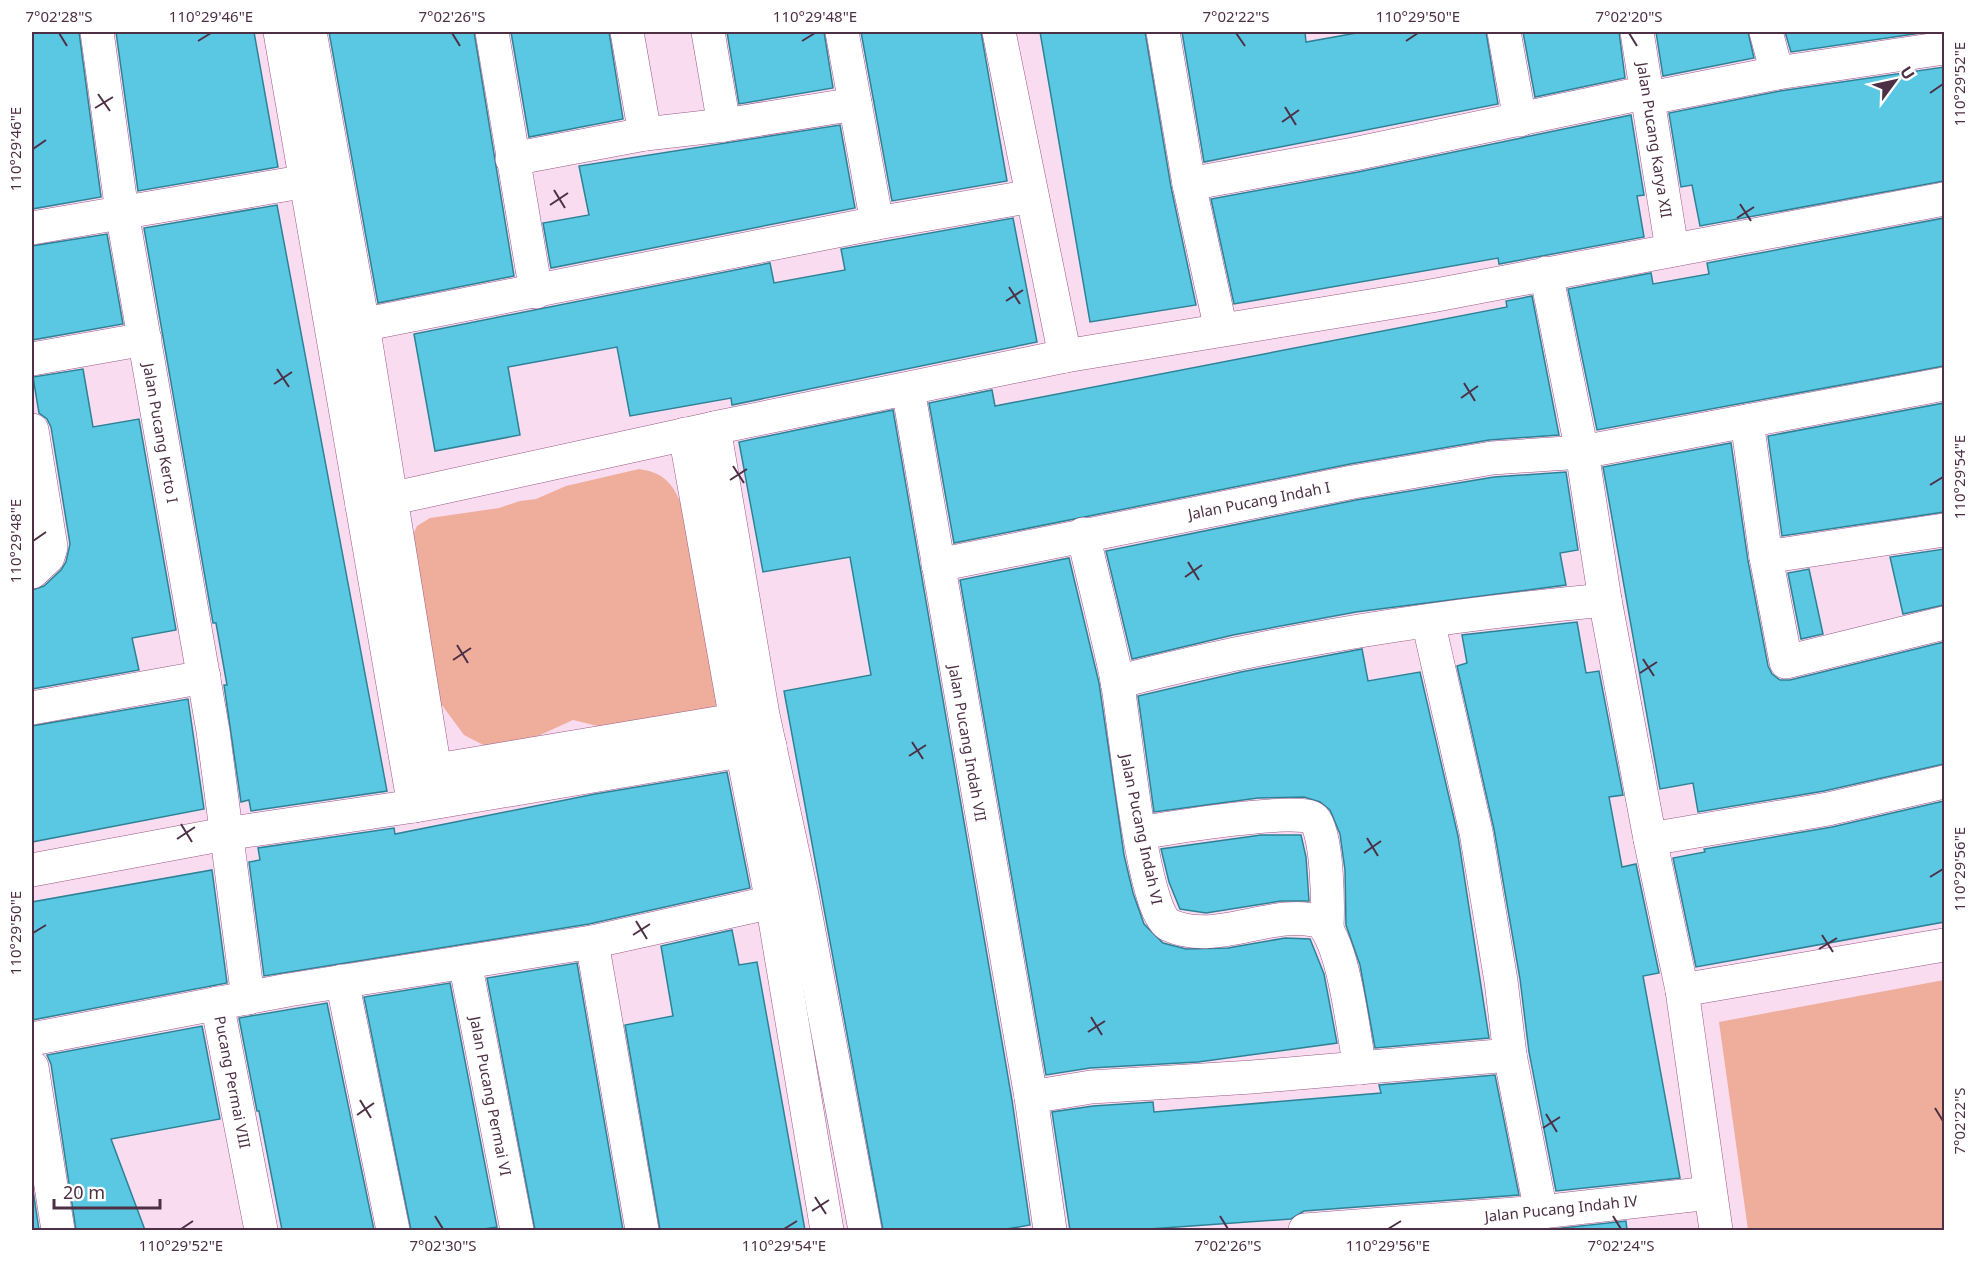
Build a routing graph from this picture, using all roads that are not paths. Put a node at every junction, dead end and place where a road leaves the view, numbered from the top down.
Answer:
1 (97, 32) edge
2 (280, 32) edge
3 (309, 32) edge
4 (492, 32) edge
5 (627, 32) edge
6 (708, 32) edge
7 (842, 32) edge
8 (999, 32) edge
9 (1163, 32) edge
10 (1504, 32) edge
11 (1637, 32) edge
12 (1766, 32) edge
13 (1944, 48) edge
14 (1777, 73) junction
15 (1648, 92) junction
16 (855, 104) junction
17 (1520, 120) junction
18 (724, 125) junction
19 (645, 134) junction
20 (513, 159) junction
21 (307, 181) junction
22 (1189, 184) junction
23 (1032, 196) junction
24 (1944, 199) edge
25 (122, 212) junction
26 (877, 223) junction
27 (32, 228) edge
28 (1672, 249) junction
29 (1546, 273) junction
30 (536, 292) junction
31 (363, 324) junction
32 (1221, 330) junction
33 (330, 331) junction
34 (145, 339) junction
35 (1065, 356) junction
36 (32, 359) edge
37 (1944, 384) edge
38 (908, 389) junction
39 (1747, 421) junction
40 (32, 430) edge
41 (700, 431) junction
42 (1582, 452) junction
43 (377, 502) junction
44 (1944, 530) edge
45 (1083, 534) junction
46 (1766, 557) junction
47 (938, 565) junction
48 (32, 572) edge
49 (1605, 600) junction
50 (1428, 621) junction
51 (1944, 623) edge
52 (204, 677) junction
53 (1117, 682) junction
54 (32, 708) edge
55 (753, 733) junction
56 (1944, 782) edge
57 (425, 788) junction
58 (1140, 833) junction
59 (225, 834) junction
60 (1650, 838) junction
61 (32, 870) edge
62 (787, 899) junction
63 (1327, 928) junction
64 (592, 942) junction
65 (1944, 945) edge
66 (465, 962) junction
67 (342, 981) junction
68 (1682, 990) junction
69 (233, 1001) junction
70 (32, 1039) edge
71 (1510, 1055) junction
72 (32, 1067) edge
73 (1360, 1068) junction
74 (1031, 1097) junction
75 (1710, 1193) junction
76 (1541, 1212) junction
77 (58, 1230) edge
78 (261, 1230) edge
79 (393, 1230) edge
80 (517, 1230) edge
81 (642, 1230) edge
82 (827, 1230) edge
83 (865, 1230) edge
84 (1050, 1230) edge
85 (1305, 1230) edge
86 (1716, 1230) edge

1 - 25 street, Jalan Pucang Kerto I
2 - 21 street
3 - 31 street
4 - 20 street
5 - 19 street
6 - 18 street
7 - 16 street
8 - 23 street
9 - 22 street
10 - 17 street
11 - 15 street, Jalan Pucang Karya XII
12 - 14 street
13 - 14 street
14 - 15 street
15 - 17 street
15 - 28 street, Jalan Pucang Karya XII
16 - 18 street
16 - 26 street
17 - 22 street
18 - 19 street
19 - 20 street
20 - 30 street
21 - 25 street
21 - 33 street
22 - 32 street
23 - 26 street
23 - 35 street
24 - 28 street
25 - 27 street
25 - 34 street, Jalan Pucang Kerto I
26 - 30 street
28 - 29 street
29 - 32 street
29 - 42 street
30 - 31 street
31 - 33 street
31 - 43 street
32 - 35 street
33 - 43 street
34 - 36 street
34 - 52 street, Jalan Pucang Kerto I
35 - 38 street
37 - 39 street, Jalan Pucang Indah I
38 - 41 street
38 - 47 street, Jalan Pucang Indah VII
39 - 42 street, Jalan Pucang Indah I
39 - 46 street
40 - 48 street
41 - 43 street
41 - 55 street
42 - 45 street, Jalan Pucang Indah I
42 - 49 street
43 - 57 street
44 - 46 street
45 - 47 street, Jalan Pucang Indah I
45 - 53 street, Jalan Pucang Indah VI
46 - 51 street
47 - 74 street, Jalan Pucang Indah VII
49 - 50 street
49 - 60 street
50 - 53 street
50 - 71 street
52 - 54 street
52 - 59 street, Jalan Pucang Kerto I
53 - 58 street, Jalan Pucang Indah VI
55 - 57 street
55 - 62 street
56 - 60 street
57 - 59 street
58 - 63 street, Jalan Pucang Indah VI
58 - 63 street
59 - 61 street
59 - 69 street, Pucang Permai VIII
60 - 68 street
62 - 64 street
62 - 82 street
62 - 83 street
63 - 73 street
64 - 66 street
64 - 81 street
65 - 68 street
66 - 67 street
66 - 80 street, Jalan Pucang Permai VI
67 - 69 street
67 - 79 street
68 - 75 street
69 - 70 street
69 - 78 street, Pucang Permai VIII
71 - 73 street
71 - 76 street
72 - 77 street
73 - 74 street
74 - 84 street, Jalan Pucang Indah VII
75 - 76 street, Jalan Pucang Indah IV
75 - 86 street
76 - 85 street, Jalan Pucang Indah IV

